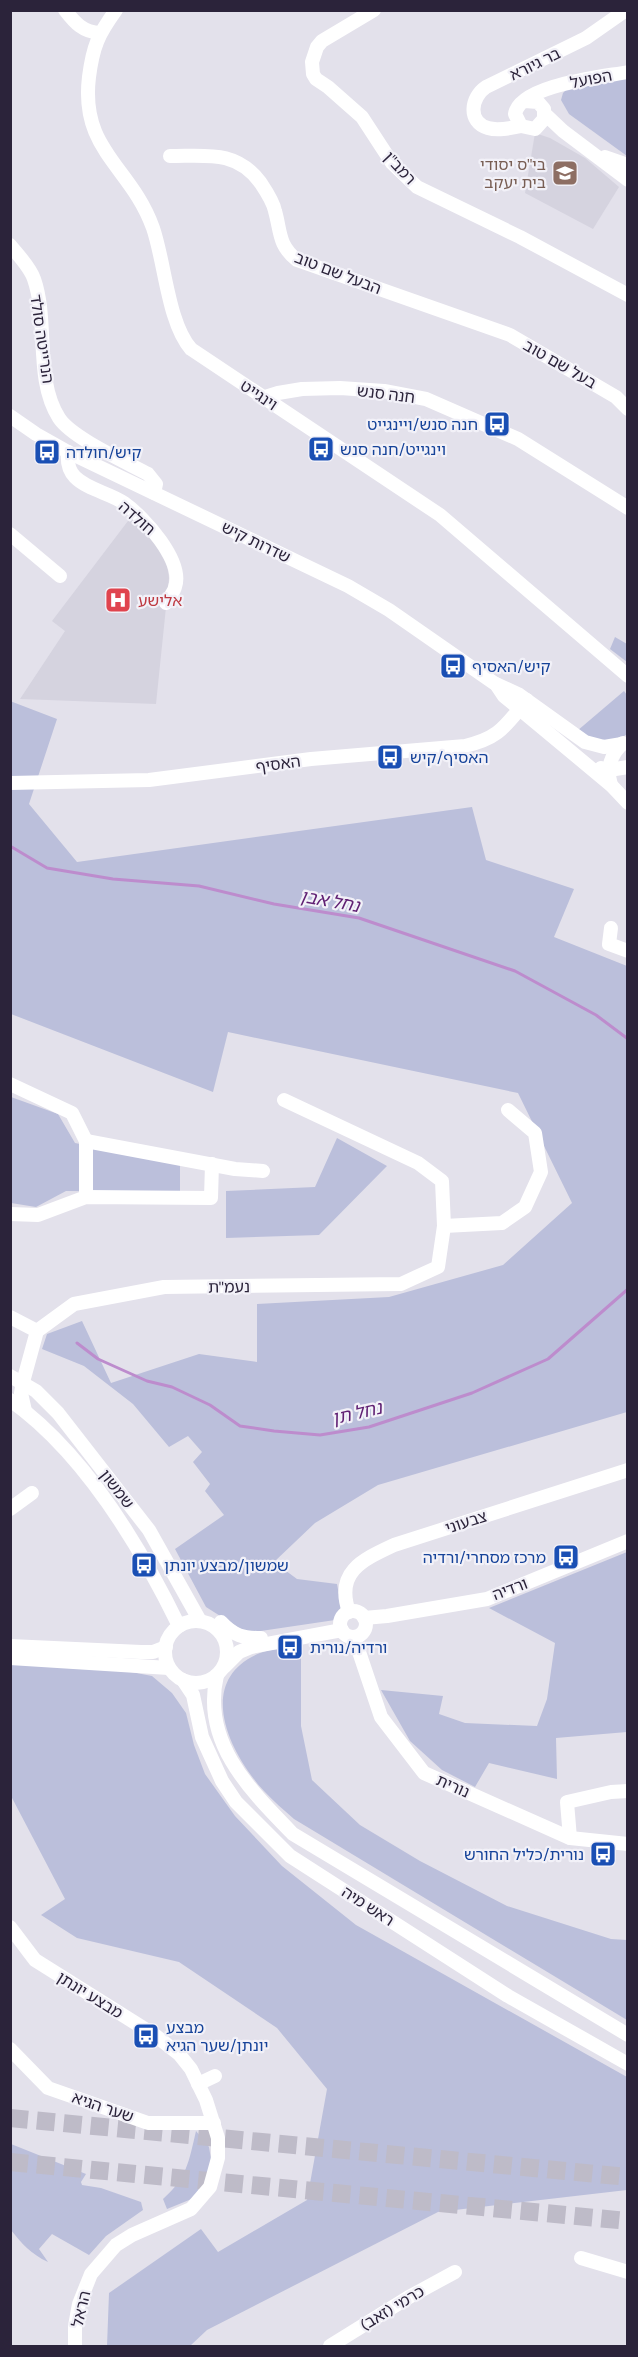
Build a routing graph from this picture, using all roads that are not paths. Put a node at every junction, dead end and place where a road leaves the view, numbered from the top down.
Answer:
1 (65, 10) edge
2 (117, 10) edge
3 (374, 10) edge
4 (626, 10) edge
5 (75, 23) junction
6 (100, 33) junction
7 (92, 54) junction
8 (627, 72) edge
9 (555, 87) junction
10 (525, 101) junction
11 (544, 112) junction
12 (524, 123) junction
13 (577, 143) junction
14 (170, 156) dead end
15 (626, 174) edge
16 (10, 245) edge
17 (627, 295) edge
18 (488, 327) joint
19 (262, 398) junction
20 (627, 409) edge
21 (10, 416) edge
22 (68, 452) junction
23 (154, 493) junction
24 (627, 508) edge
25 (10, 534) edge
26 (60, 576) dead end
27 (166, 603) dead end
28 (625, 675) edge
29 (523, 705) junction
30 (626, 744) edge
31 (582, 761) junction
32 (627, 767) edge
33 (609, 770) junction
34 (10, 783) edge
35 (611, 785) junction
36 (627, 803) edge
37 (611, 928) dead end
38 (627, 951) edge
39 (10, 1084) edge
40 (284, 1100) dead end
41 (508, 1110) dead end
42 (86, 1141) junction
43 (213, 1164) junction
44 (263, 1171) dead end
45 (86, 1197) junction
46 (10, 1214) edge
47 (444, 1226) junction
48 (10, 1317) edge
49 (37, 1331) junction
50 (17, 1379) edge
51 (10, 1400) edge
52 (25, 1411) junction
53 (627, 1470) edge
54 (32, 1493) dead end
55 (10, 1509) edge
56 (627, 1541) edge
57 (198, 1618) junction
58 (365, 1622) junction
59 (179, 1626) junction
60 (346, 1626) junction
61 (261, 1638) junction
62 (226, 1640) junction
63 (10, 1646) edge
64 (165, 1647) junction
65 (10, 1658) edge
66 (169, 1668) junction
67 (220, 1671) junction
68 (183, 1680) junction
69 (627, 1791) edge
70 (627, 1801) edge
71 (568, 1808) junction
72 (570, 1838) junction
73 (627, 1844) edge
74 (10, 1927) edge
75 (627, 2035) edge
76 (10, 2049) edge
77 (627, 2064) edge
78 (215, 2076) dead end
79 (198, 2084) junction
80 (214, 2123) junction
81 (581, 2258) dead end
82 (455, 2272) dead end
83 (627, 2272) edge
84 (91, 2274) joint
85 (75, 2346) edge
86 (330, 2346) edge

1 - 5 street
2 - 6 street, וינגייט
3 - 17 street, רמב"ן
4 - 12 street, בר גיורא
5 - 6 street
5 - 7 street
6 - 7 street, וינגייט
7 - 19 street, וינגייט
8 - 9 street, הפועל
9 - 10 street, הפועל
9 - 11 street, הפועל
10 - 11 street
10 - 12 street
11 - 12 street
11 - 13 street
12 - 13 street
13 - 15 street
14 - 18 street, הבעל שם טוב
16 - 23 street, הנרייטה סולד
18 - 20 street, בעל שם טוב
19 - 24 street, חנה סנש
19 - 28 street, וינגייט
21 - 22 street, שדרות קיש
22 - 23 street, שדרות קיש
22 - 27 street, חולדה
23 - 29 street, שדרות קיש
25 - 26 street
29 - 30 street, שדרות קיש
29 - 31 street, שדרות קיש
29 - 34 street, האסיף
30 - 33 street
31 - 33 street
31 - 35 street, שדרות קיש
32 - 33 street
33 - 35 street
35 - 36 street, שדרות קיש
37 - 38 street
39 - 42 street
40 - 47 street, נעמ"ת
41 - 47 street
42 - 43 street
42 - 45 street
43 - 44 street
43 - 45 street
45 - 46 street
47 - 49 street, נעמ"ת
48 - 49 street
49 - 50 street
50 - 52 street
50 - 57 street, שמשון
51 - 52 street, שמשון
52 - 59 street, שמשון
53 - 60 street, צבעוני
54 - 55 street
56 - 58 street, ורדיה
57 - 59 street
57 - 61 street
57 - 62 street
58 - 60 street, ורדיה
58 - 60 street
59 - 64 street
60 - 61 street
60 - 67 street
60 - 72 street, נורית
61 - 62 street
62 - 67 street
63 - 64 street
64 - 66 street
65 - 66 street
66 - 68 street
67 - 68 street
67 - 75 street, ראש מיה
68 - 77 street, ראש מיה
69 - 71 street
70 - 71 street
71 - 72 street
72 - 73 street, נורית
74 - 79 street, מבצע יונתן
76 - 80 street, שער הגיא
78 - 79 street
79 - 80 street, מבצע יונתן
80 - 84 street, מבצע יונתן
81 - 83 street
82 - 86 street, כרמי (זאב)
84 - 85 street, הראל

